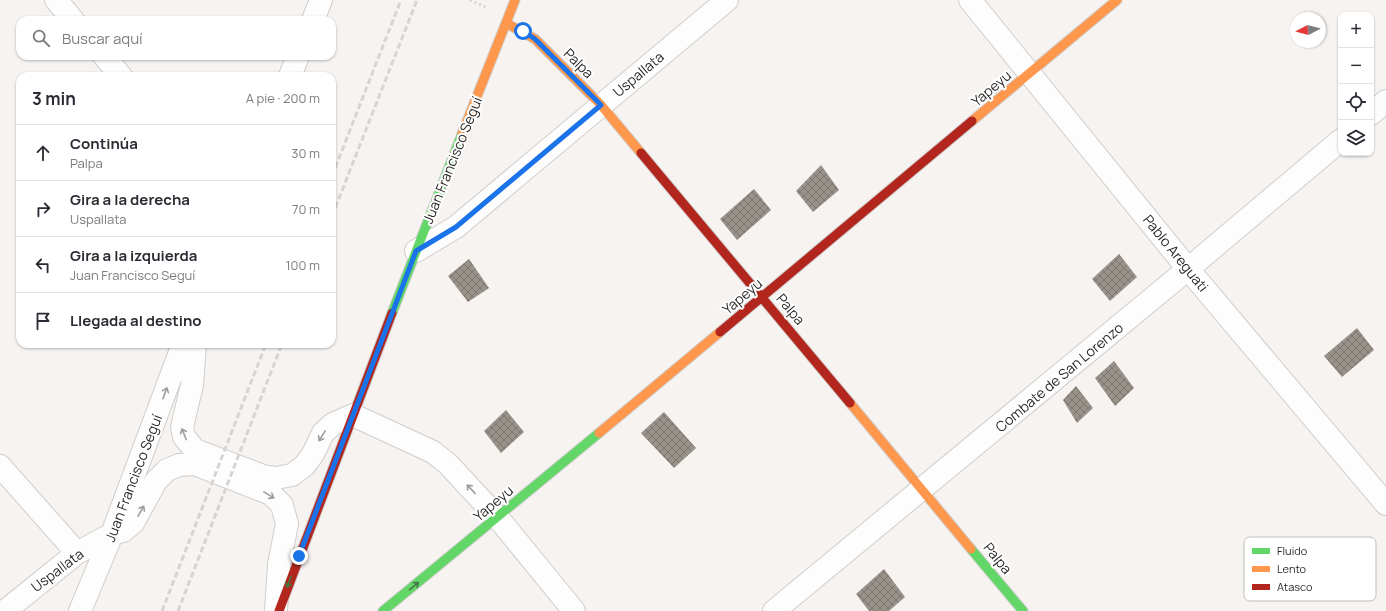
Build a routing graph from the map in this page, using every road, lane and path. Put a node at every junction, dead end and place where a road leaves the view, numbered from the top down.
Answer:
1 (56, 0) edge
2 (321, 0) edge
3 (515, 0) edge
4 (727, 0) edge
5 (970, 0) edge
6 (1117, 0) edge
7 (70, 16) edge
8 (315, 16) edge
9 (506, 23) junction
10 (107, 60) edge
11 (296, 60) edge
12 (118, 72) edge
13 (292, 72) edge
14 (1030, 74) junction
15 (1386, 101) edge
16 (601, 105) junction
17 (1374, 111) edge
18 (1338, 143) edge
19 (416, 251) junction
20 (1188, 269) junction
21 (762, 297) junction
22 (182, 348) edge
23 (195, 348) edge
24 (353, 415) junction
25 (0, 466) edge
26 (923, 489) junction
27 (1386, 504) edge
28 (498, 518) junction
29 (112, 534) junction
30 (77, 553) junction
31 (5, 611) edge
32 (80, 611) edge
33 (278, 611) edge
34 (383, 611) edge
35 (574, 611) edge
36 (774, 611) edge
37 (1023, 611) edge

1 - 7 street
2 - 8 street
3 - 9 street, Juan Francisco Seguí
4 - 16 street, Uspallata
5 - 14 street, Pablo Areguati
6 - 14 street, Yapeyu
9 - 16 street, Palpa
9 - 19 street, Juan Francisco Seguí
10 - 12 street
11 - 13 street
14 - 20 street, Pablo Areguati
14 - 21 street, Yapeyu
15 - 17 street
16 - 19 street, Uspallata
16 - 21 street, Palpa
18 - 20 street, Combate de San Lorenzo
19 - 24 street, Juan Francisco Seguí
20 - 26 street, Combate de San Lorenzo
20 - 27 street, Pablo Areguati
21 - 26 street, Palpa
21 - 28 street, Yapeyu
29 -> 22 street, Juan Francisco Seguí
24 -> 23 street
28 -> 24 street
24 -> 33 street, Juan Francisco Seguí
25 - 30 street
26 - 36 street, Combate de San Lorenzo
26 - 37 street, Palpa
34 -> 28 street, Yapeyu
28 - 35 street
29 - 30 street, Uspallata
29 - 32 street, Juan Francisco Seguí
29 -> 33 street, Uspallata
30 - 31 street, Uspallata

